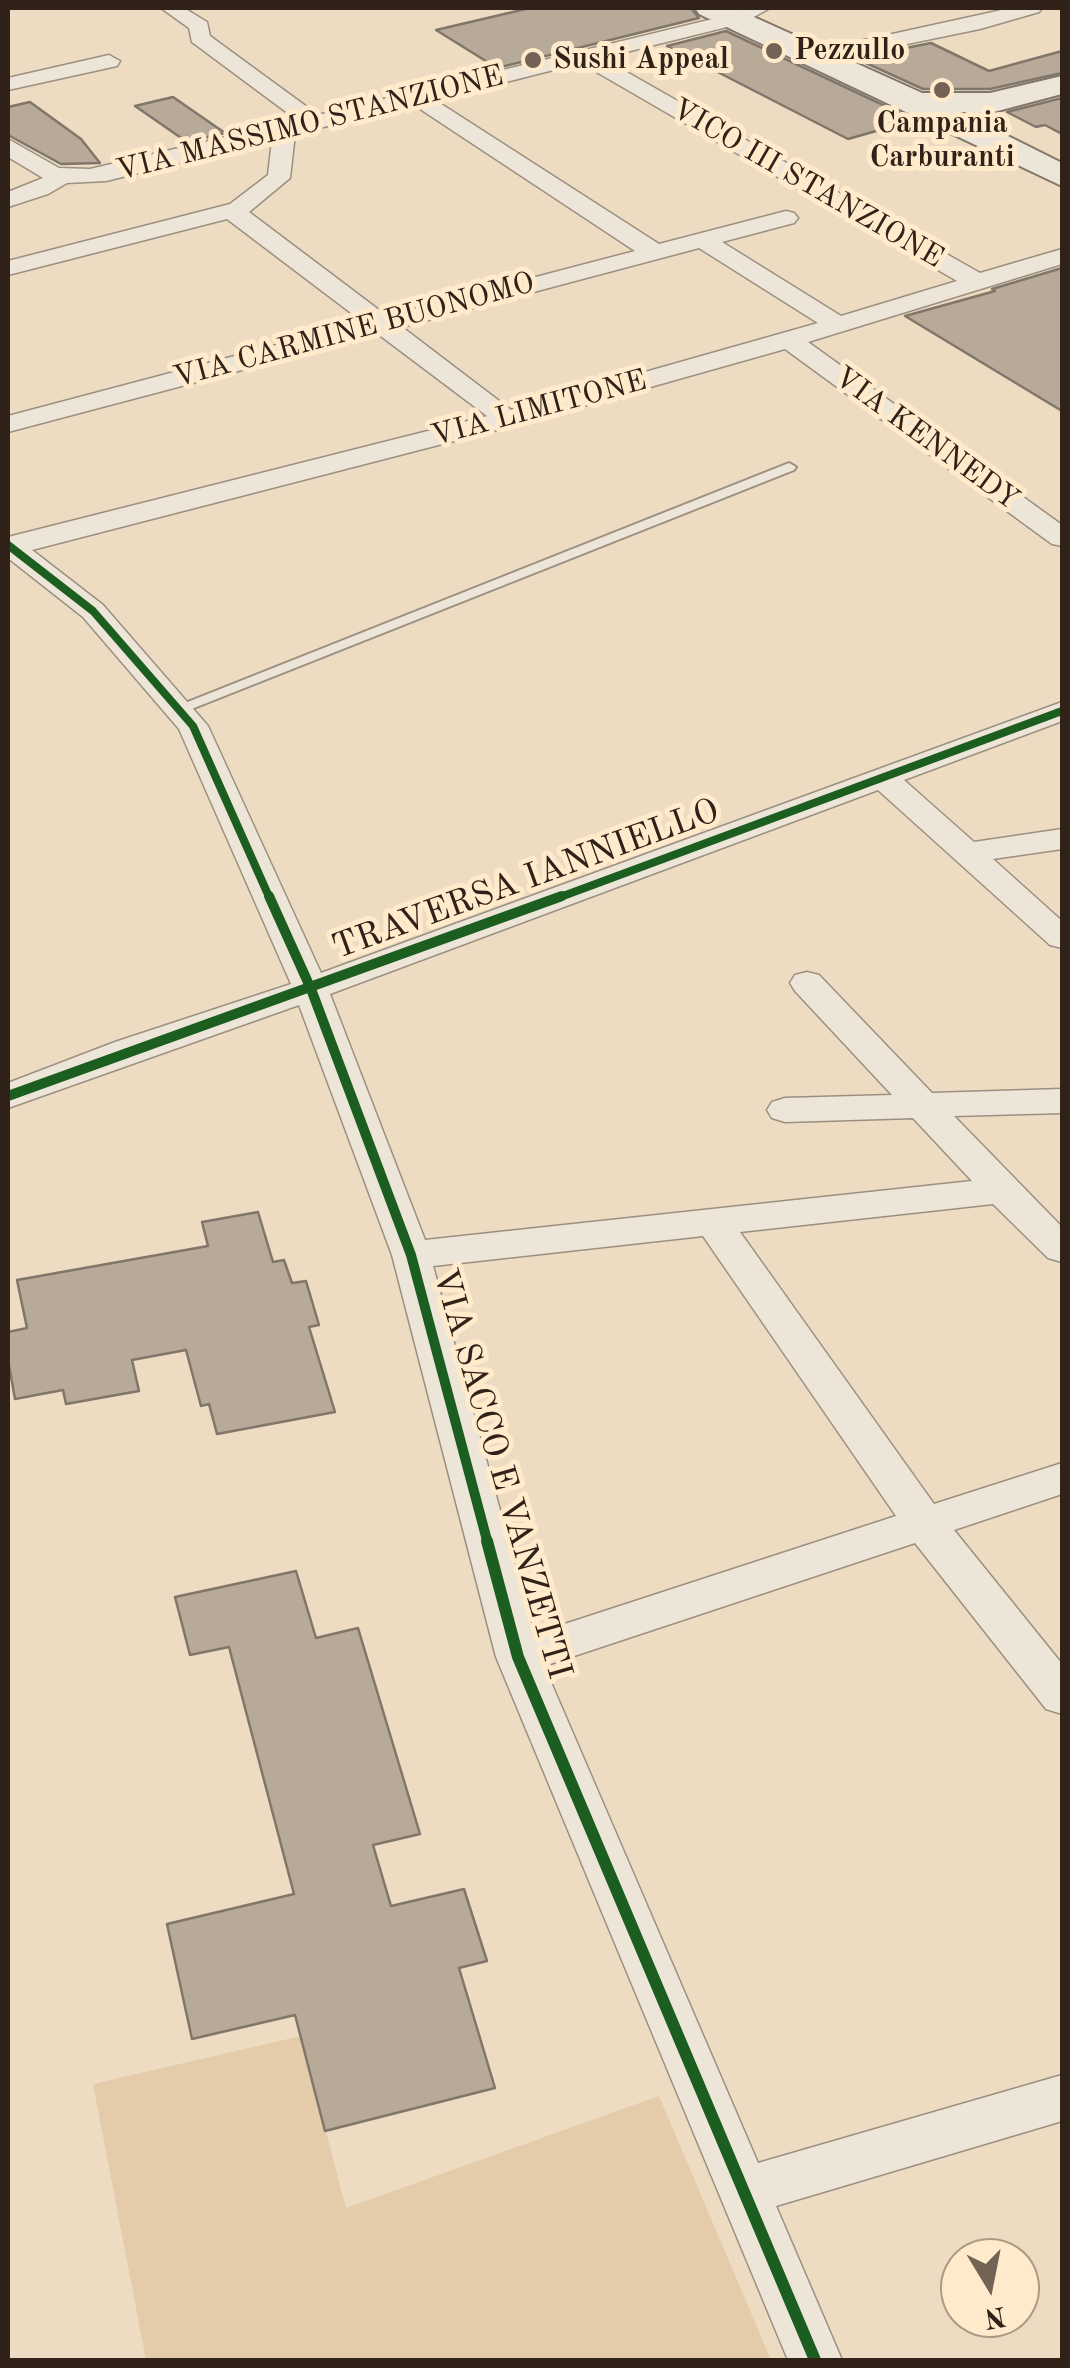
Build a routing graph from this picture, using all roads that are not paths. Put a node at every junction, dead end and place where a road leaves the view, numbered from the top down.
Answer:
1 (171, 8) edge
2 (1032, 8) edge
3 (735, 12) edge
4 (819, 56) junction
5 (585, 57) junction
6 (109, 60) dead end
7 (8, 84) edge
8 (1062, 84) edge
9 (418, 98) junction
10 (957, 113) junction
11 (315, 123) junction
12 (284, 131) junction
13 (8, 146) edge
14 (1062, 176) edge
15 (61, 177) junction
16 (8, 200) edge
17 (232, 211) junction
18 (786, 218) dead end
19 (702, 240) junction
20 (654, 252) junction
21 (1062, 256) edge
22 (8, 268) edge
23 (977, 282) junction
24 (380, 324) junction
25 (838, 325) junction
26 (789, 340) junction
27 (507, 419) junction
28 (8, 424) edge
29 (789, 467) dead end
30 (1062, 538) edge
31 (9, 546) edge
32 (178, 709) junction
33 (1062, 711) edge
34 (882, 777) junction
35 (1062, 838) edge
36 (967, 853) junction
37 (1062, 938) edge
38 (807, 982) dead end
39 (311, 990) junction
40 (8, 1096) edge
41 (1062, 1101) edge
42 (924, 1106) junction
43 (785, 1110) dead end
44 (1002, 1190) junction
45 (713, 1222) junction
46 (1062, 1249) edge
47 (411, 1254) junction
48 (1062, 1478) edge
49 (924, 1523) junction
50 (518, 1657) junction
51 (1062, 1696) edge
52 (1062, 2098) edge
53 (744, 2191) junction
54 (815, 2360) edge

1 - 11 street
2 - 4 street
3 - 4 street
3 - 5 street, VIA MASSIMO STANZIONE
4 - 10 street
5 - 9 street, VIA MASSIMO STANZIONE
5 - 23 street, VICO III STANZIONE
6 - 7 street
8 - 10 street
9 - 11 street, VIA MASSIMO STANZIONE
9 - 20 street
10 - 14 street
11 - 12 street, VIA MASSIMO STANZIONE
12 - 15 street, VIA MASSIMO STANZIONE
12 - 17 street
13 - 15 street
15 - 16 street
17 - 22 street
17 - 24 street
18 - 19 street, VIA CARMINE BUONOMO
19 - 20 street, VIA CARMINE BUONOMO
19 - 25 street
20 - 24 street, VIA CARMINE BUONOMO
21 - 23 street, VIA LIMITONE
23 - 25 street, VIA LIMITONE
24 - 27 street
24 - 28 street, VIA CARMINE BUONOMO
25 - 26 street, VIA LIMITONE
26 - 27 street, VIA LIMITONE
26 - 30 street, VIA KENNEDY
27 - 31 street, VIA LIMITONE
29 - 32 lane
31 - 32 street, VIA SACCO E VANZETTI
32 - 39 street, VIA SACCO E VANZETTI
33 - 34 street, TRAVERSA IANNIELLO
34 - 36 street
34 - 39 street, TRAVERSA IANNIELLO
35 - 36 street
36 - 37 street
38 - 42 street
39 - 40 street, TRAVERSA IANNIELLO
39 - 47 street, VIA SACCO E VANZETTI
41 - 42 street
42 - 43 street
42 - 44 street
44 - 45 street
44 - 46 street
45 - 47 street
45 - 49 street
47 - 50 street, VIA SACCO E VANZETTI
48 - 49 street
49 - 50 street
49 - 51 street
50 - 53 street, VIA SACCO E VANZETTI
52 - 53 street
53 - 54 street, VIA SACCO E VANZETTI

